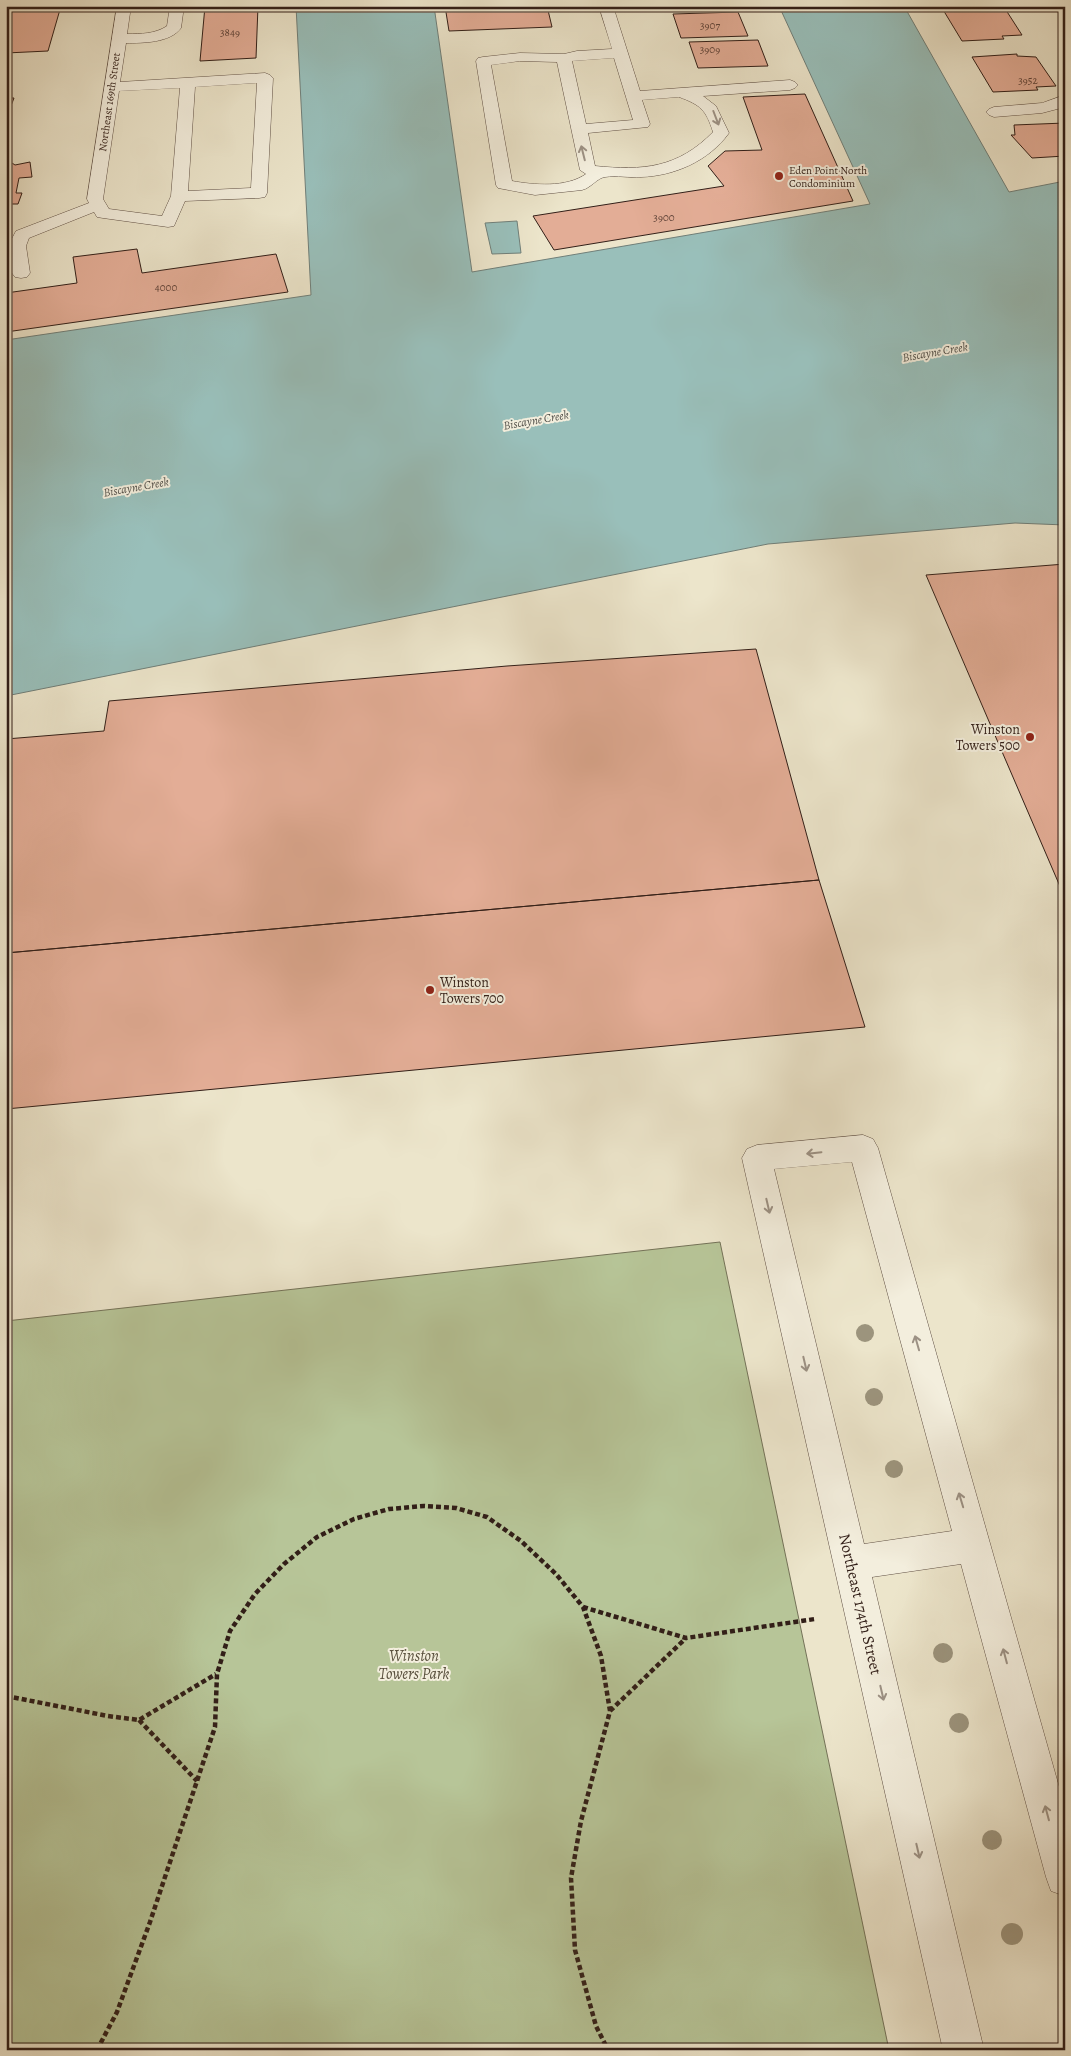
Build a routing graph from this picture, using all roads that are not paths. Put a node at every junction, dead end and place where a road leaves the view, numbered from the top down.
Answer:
1 (124, 6) edge
2 (176, 6) edge
3 (606, 6) edge
4 (119, 39) junction
5 (621, 53) junction
6 (564, 58) junction
7 (188, 83) junction
8 (790, 85) dead end
9 (112, 87) junction
10 (678, 92) junction
11 (634, 96) junction
12 (1065, 100) edge
13 (994, 112) dead end
14 (578, 129) junction
15 (600, 172) junction
16 (179, 196) junction
17 (96, 202) junction
18 (21, 273) dead end
19 (974, 1545) junction
20 (852, 1563) junction
21 (1065, 1877) edge
22 (964, 2050) edge

1 - 4 street, Northeast 169th Street
2 - 4 street
3 - 5 street
4 - 9 street, Northeast 169th Street
5 - 6 street
5 - 11 street
6 - 14 street
6 - 15 street
7 - 9 street
7 - 16 street
7 - 16 street
8 - 10 street
9 - 17 street, Northeast 169th Street
10 - 11 street
10 -> 15 street
11 - 14 street
12 - 13 street
15 -> 14 street
16 - 17 street
17 - 18 street
19 - 20 street
19 -> 20 street, Northeast 174th Street
21 -> 19 street
20 -> 22 street, Northeast 174th Street

